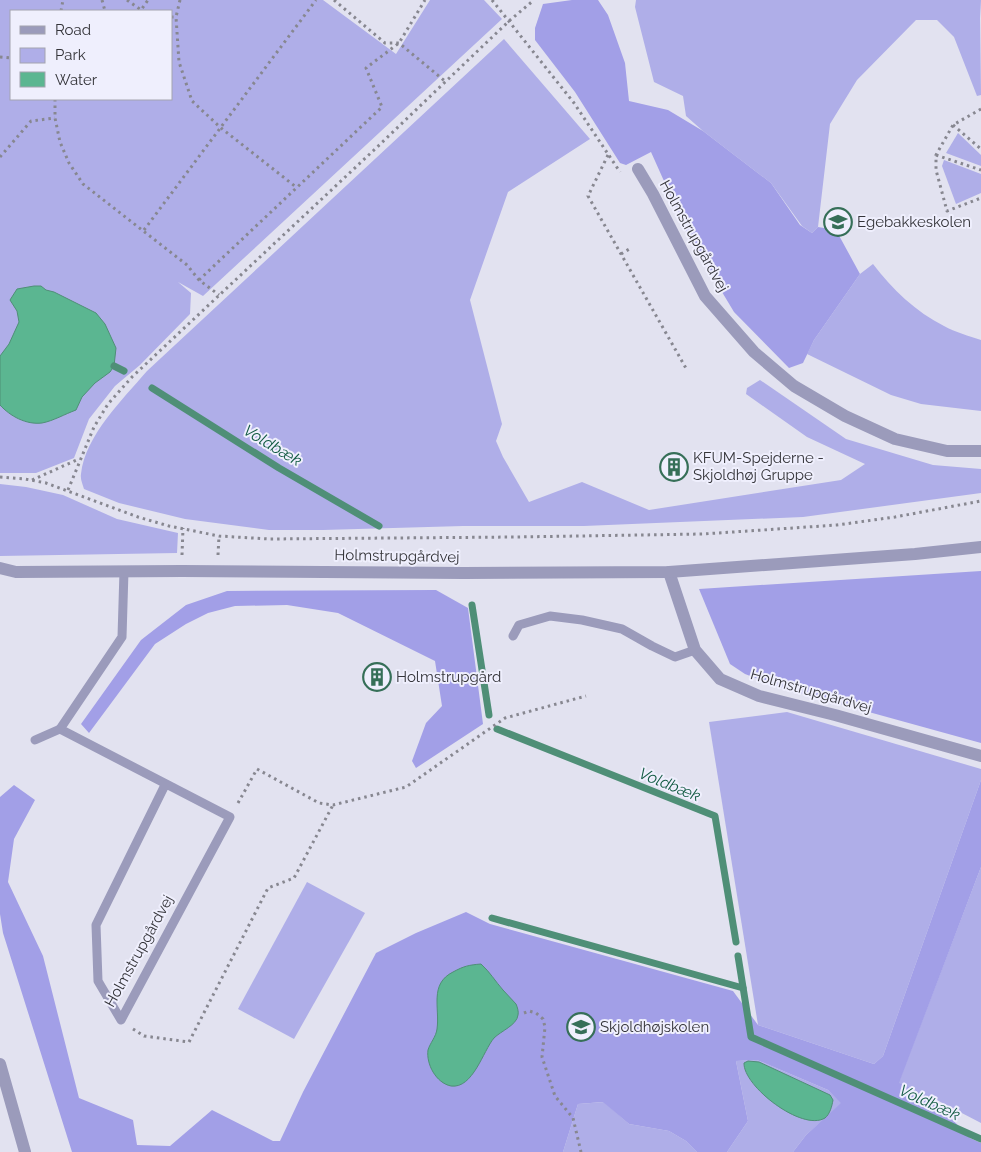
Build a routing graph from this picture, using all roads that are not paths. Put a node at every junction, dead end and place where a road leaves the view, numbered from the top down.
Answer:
1 (638, 169) dead end
2 (981, 451) edge
3 (981, 546) edge
4 (0, 568) edge
5 (124, 571) junction
6 (16, 572) junction
7 (669, 572) junction
8 (0, 577) edge
9 (513, 636) dead end
10 (695, 650) junction
11 (60, 729) junction
12 (35, 740) dead end
13 (981, 756) edge
14 (165, 784) junction
15 (0, 1064) edge
16 (25, 1152) edge

1 - 2 street, Holmstrupgårdvej
3 - 7 street, Holmstrupgårdvej
4 - 6 street, Holmstrupgårdvej
5 - 6 street, Holmstrupgårdvej
5 - 7 street, Holmstrupgårdvej
5 - 11 lane
6 - 8 street, Holmstrupgårdvej
7 - 10 street, Holmstrupgårdvej
9 - 10 lane
10 - 13 street, Holmstrupgårdvej
11 - 12 lane
11 - 14 lane
14 - 14 lane, Holmstrupgårdvej
15 - 16 street

